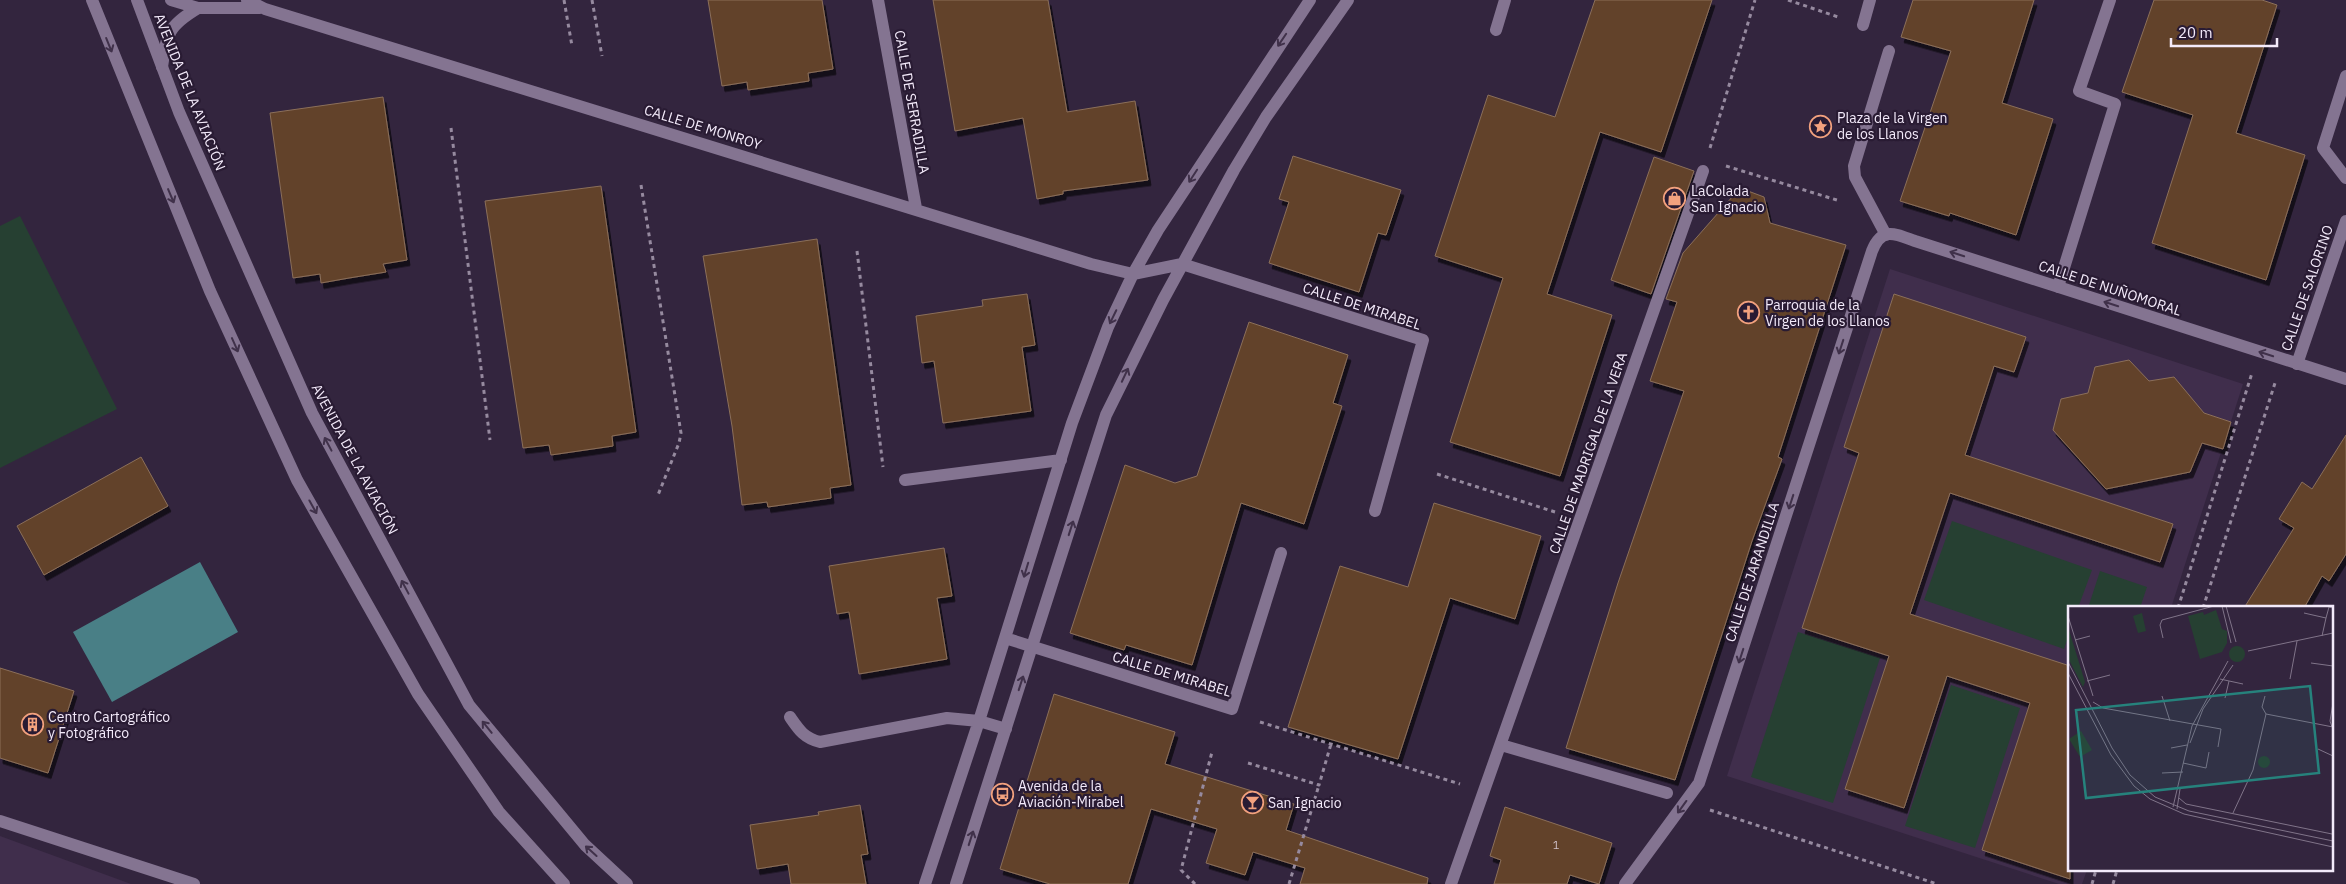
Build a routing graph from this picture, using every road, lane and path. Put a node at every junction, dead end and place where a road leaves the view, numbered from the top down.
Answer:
1 (92, 0) edge
2 (137, 0) edge
3 (171, 0) edge
4 (246, 0) edge
5 (564, 0) edge
6 (592, 0) edge
7 (878, 0) edge
8 (1310, 0) edge
9 (1348, 0) edge
10 (1505, 0) edge
11 (1755, 0) edge
12 (1788, 0) edge
13 (1870, 0) edge
14 (2110, 0) edge
15 (198, 8) junction
16 (265, 8) junction
17 (1863, 25) joint
18 (1496, 30) dead end
19 (572, 46) dead end
20 (1890, 51) dead end
21 (602, 56) dead end
22 (162, 67) junction
23 (2346, 76) edge
24 (451, 128) dead end
25 (1710, 150) dead end
26 (1717, 163) dead end
27 (1702, 171) dead end
28 (2346, 178) edge
29 (640, 185) dead end
30 (1844, 202) dead end
31 (916, 208) junction
32 (2346, 221) edge
33 (1886, 234) junction
34 (857, 251) dead end
35 (1182, 264) junction
36 (1133, 274) junction
37 (2058, 287) junction
38 (2297, 364) junction
39 (2252, 372) dead end
40 (2346, 379) edge
41 (2276, 380) dead end
42 (490, 440) dead end
43 (1061, 460) junction
44 (883, 470) dead end
45 (1437, 474) dead end
46 (905, 480) dead end
47 (658, 494) dead end
48 (1375, 511) dead end
49 (1580, 520) junction
50 (1281, 553) dead end
51 (2179, 606) edge
52 (2204, 606) edge
53 (1005, 638) junction
54 (1033, 646) junction
55 (790, 717) dead end
56 (979, 721) junction
57 (1260, 722) dead end
58 (1006, 729) junction
59 (1331, 744) junction
60 (1501, 745) junction
61 (1212, 752) dead end
62 (1248, 763) dead end
63 (1319, 785) junction
64 (1484, 792) junction
65 (1668, 793) dead end
66 (1701, 807) dead end
67 (0, 821) edge
68 (194, 884) edge
69 (564, 884) edge
70 (627, 884) edge
71 (925, 884) edge
72 (956, 884) edge
73 (1195, 884) edge
74 (1289, 884) edge
75 (1451, 884) edge
76 (1625, 884) edge
77 (1937, 884) edge

1 -> 69 street
2 - 22 street, AVENIDA DE LA AVIACIÓN
3 - 15 street, CALLE DE MONROY
4 - 16 street, CALLE DE MONROY
5 - 19 path
6 - 21 path
7 - 31 street, CALLE DE SERRADILLA
8 -> 36 street
9 - 35 street
10 - 18 street
11 - 25 path
12 - 17 path
13 - 17 street
14 - 37 street
15 - 16 street, CALLE DE MONROY
15 - 22 street
16 - 31 street, CALLE DE MONROY
20 - 33 street
70 -> 22 street, AVENIDA DE LA AVIACIÓN
23 - 28 street
24 - 42 path
26 - 30 path
27 - 49 street, CALLE DE MADRIGAL DE LA VERA
29 - 47 path
31 - 36 street, CALLE DE MONROY
32 - 38 street, CALLE DE SALORINO
37 -> 33 street, CALLE DE NUÑOMORAL
33 -> 76 street, CALLE DE JARANDILLA
34 - 44 path
35 - 36 street, CALLE DE MIRABEL
35 - 48 street, CALLE DE MIRABEL
54 -> 35 street
36 -> 43 street
38 -> 37 street, CALLE DE NUÑOMORAL
38 - 40 street, CALLE DE NUÑOMORAL
39 - 51 path
41 - 52 path
43 - 46 street
43 -> 53 street
45 - 49 path
49 - 60 street, CALLE DE MADRIGAL DE LA VERA
50 - 54 street, CALLE DE MIRABEL
53 - 54 street, CALLE DE MIRABEL
53 - 56 street
58 -> 54 street
55 - 56 street
56 - 58 street
56 - 71 street
57 - 59 path
72 -> 58 street
59 - 63 path
59 - 64 path
60 - 64 street, CALLE DE MADRIGAL DE LA VERA
60 - 65 street
61 - 73 path
62 - 63 path
63 - 74 path
64 - 75 street, CALLE DE MADRIGAL DE LA VERA
66 - 77 path
67 - 68 street

